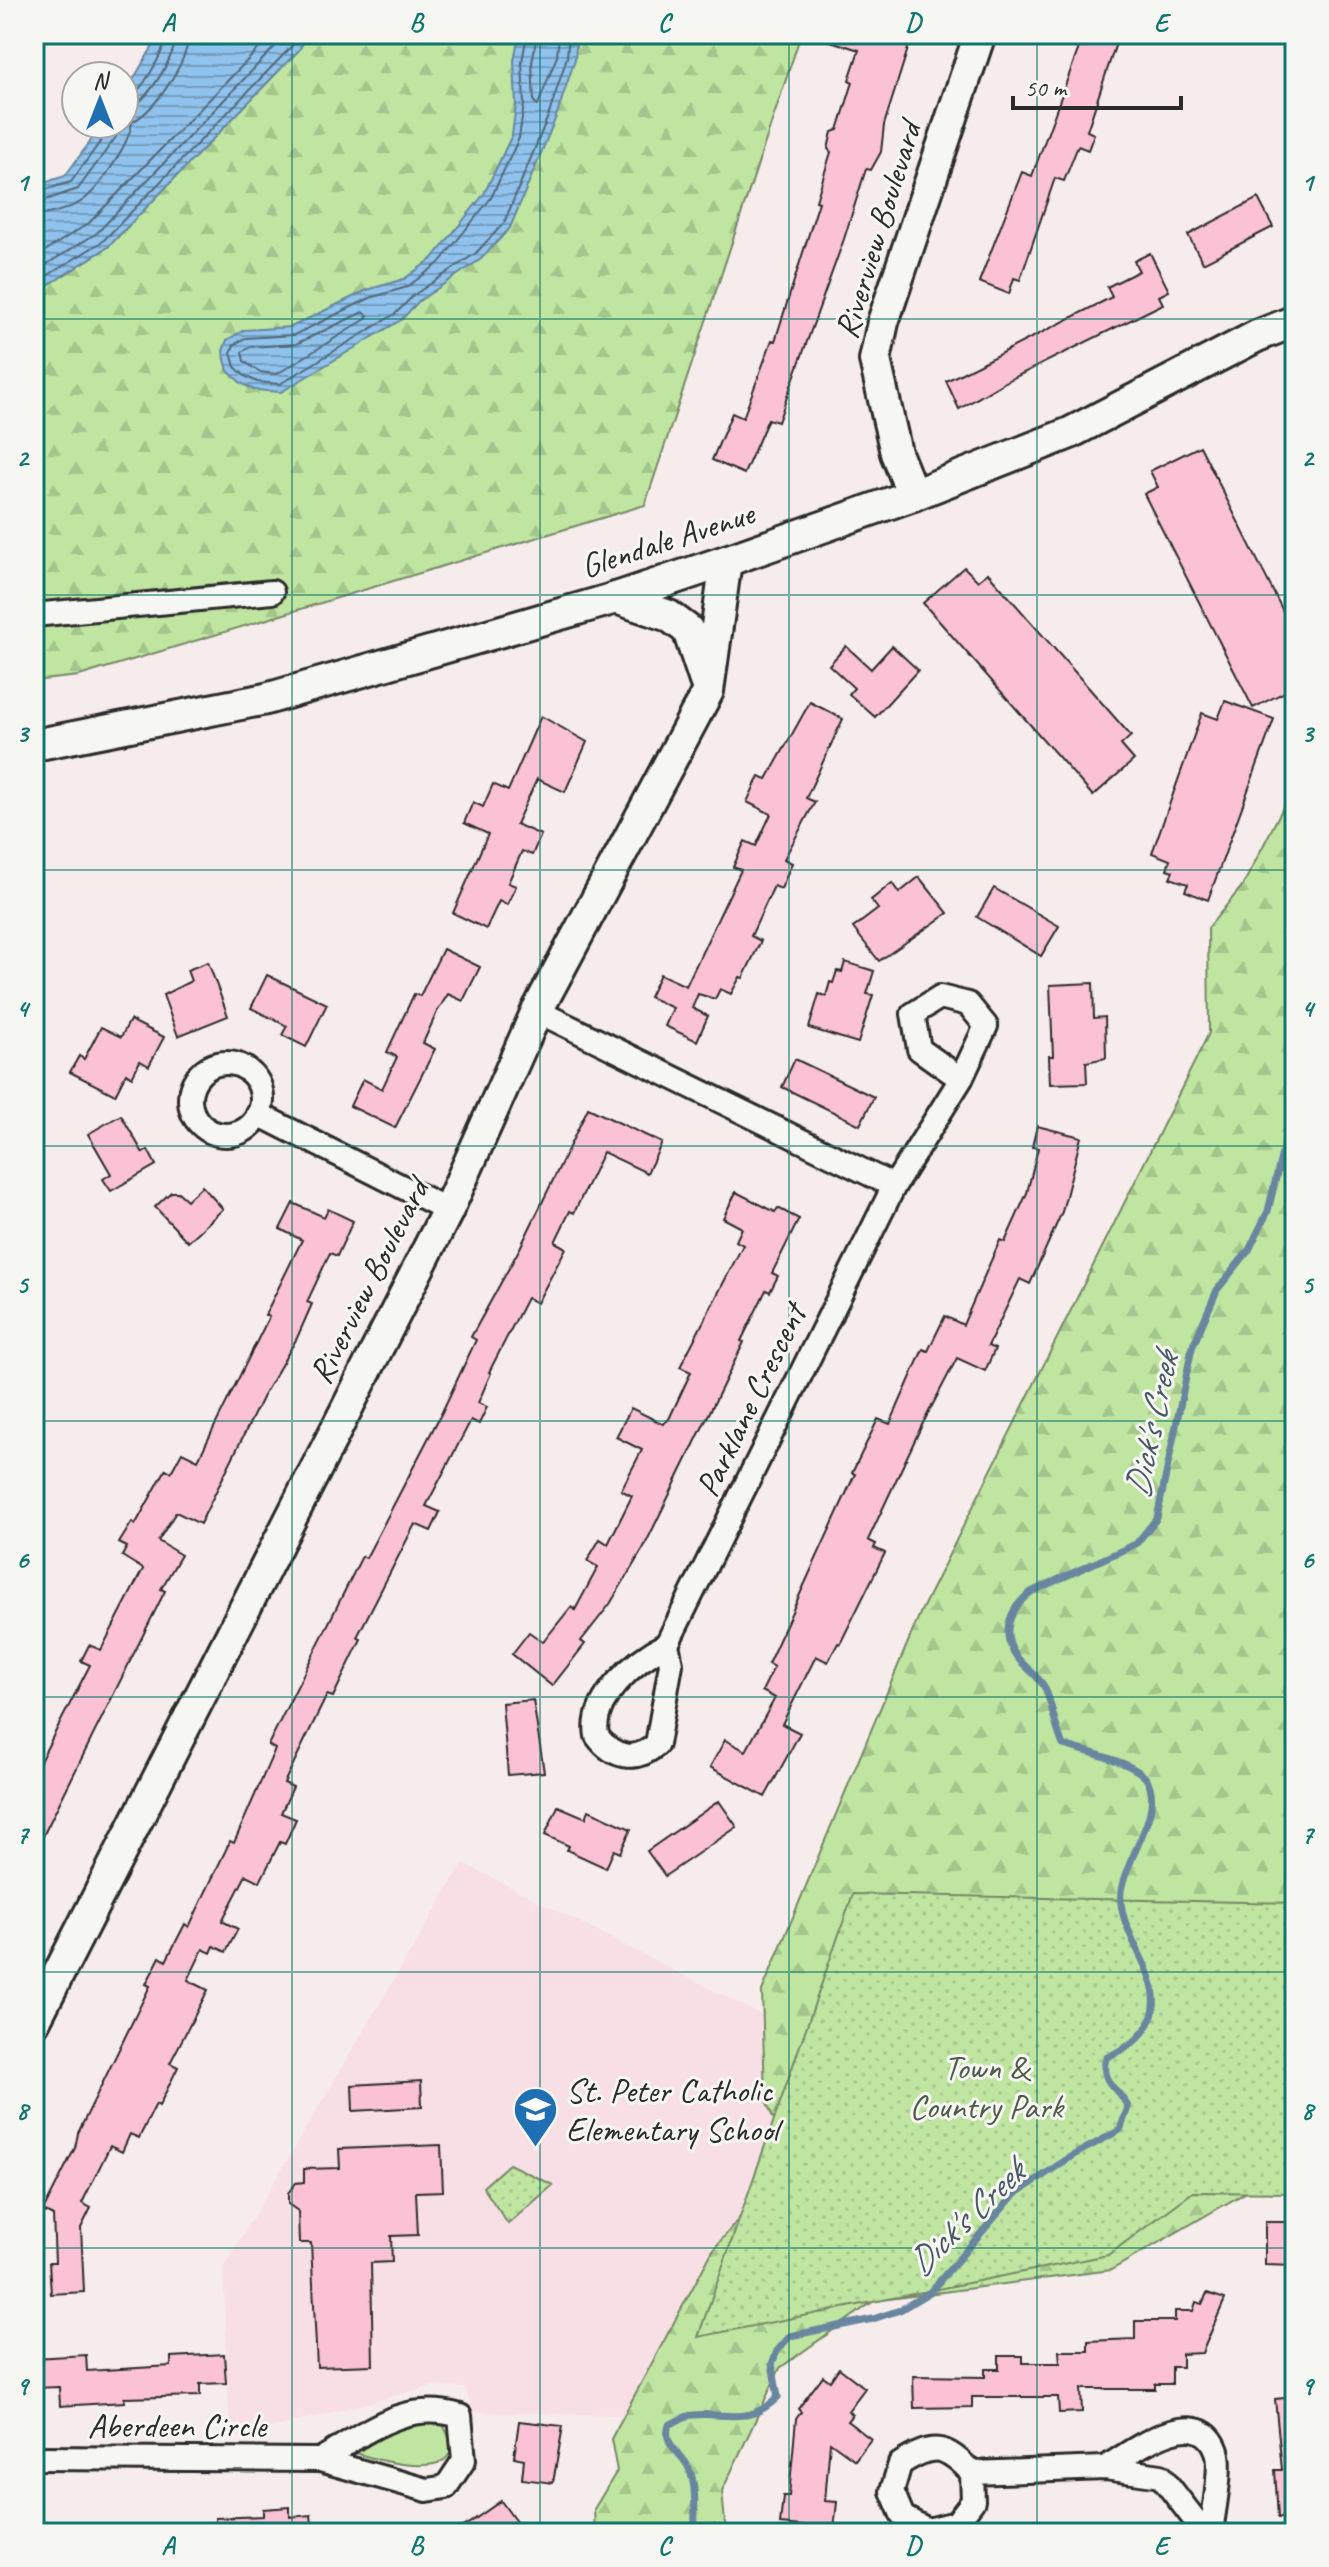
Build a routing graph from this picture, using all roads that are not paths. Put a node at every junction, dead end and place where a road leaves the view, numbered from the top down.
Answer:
1 (980, 34) edge
2 (1295, 321) edge
3 (913, 495) junction
4 (726, 561) junction
5 (272, 592) dead end
6 (616, 598) junction
7 (34, 615) edge
8 (708, 691) junction
9 (34, 745) edge
10 (537, 1011) junction
11 (961, 1079) dead end
12 (258, 1114) dead end
13 (894, 1186) junction
14 (448, 1210) junction
15 (667, 1644) junction
16 (34, 2022) edge
17 (34, 2458) edge
18 (320, 2460) junction
19 (1105, 2468) junction
20 (972, 2473) dead end
21 (1205, 2533) edge
22 (1211, 2533) edge

1 - 3 street, Riverview Boulevard
2 - 3 street, Glendale Avenue
3 - 4 street, Glendale Avenue
4 - 6 street, Glendale Avenue
4 - 8 street, Riverview Boulevard
5 - 7 street
6 - 8 street
6 - 9 street, Glendale Avenue
8 - 10 street, Riverview Boulevard
10 - 13 street
10 - 14 street, Riverview Boulevard
11 - 13 street, Parklane Crescent
12 - 14 street
13 - 15 street, Parklane Crescent
14 - 16 street, Riverview Boulevard
15 - 15 street, Parklane Crescent
17 - 18 street, Aberdeen Circle
18 - 18 street, Aberdeen Circle
19 - 20 street
19 - 21 street
19 - 22 street

